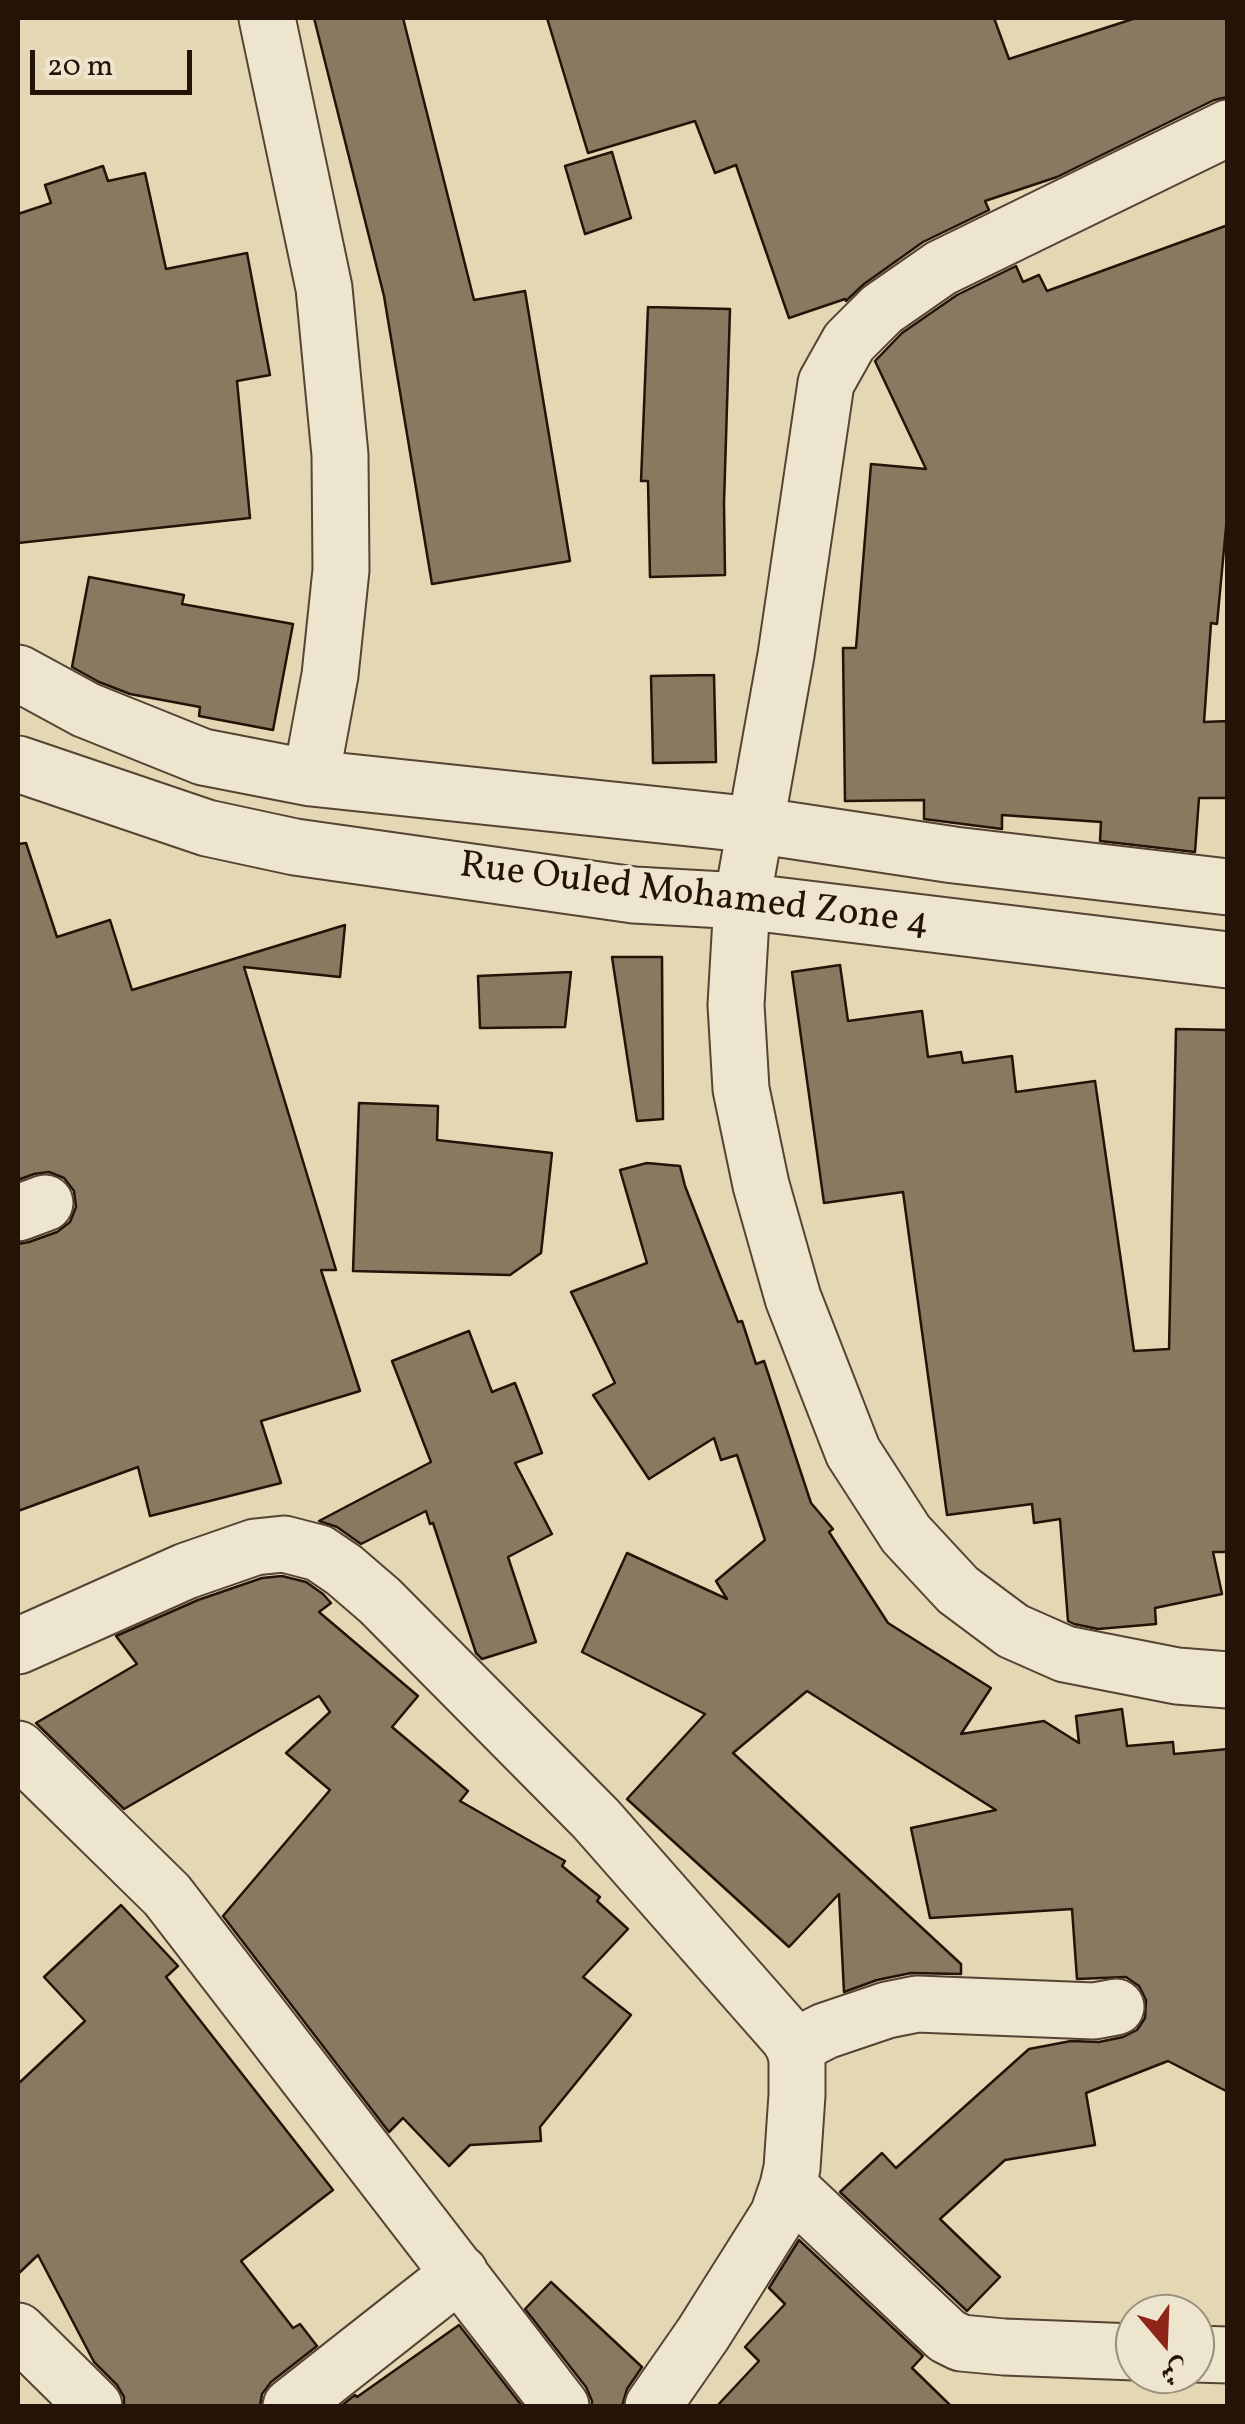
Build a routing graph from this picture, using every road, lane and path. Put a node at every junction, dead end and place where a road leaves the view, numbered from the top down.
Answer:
1 (267, 18) edge
2 (1228, 128) edge
3 (18, 673) edge
4 (18, 764) edge
5 (311, 778) junction
6 (756, 826) junction
7 (1228, 887) edge
8 (742, 901) junction
9 (1228, 960) edge
10 (18, 1646) edge
11 (1228, 1680) edge
12 (18, 1749) edge
13 (1116, 2007) dead end
14 (794, 2047) junction
15 (788, 2186) junction
16 (460, 2273) junction
17 (18, 2331) edge
18 (1115, 2351) edge
19 (94, 2406) edge
20 (290, 2406) edge
21 (561, 2406) edge
22 (653, 2406) edge

1 - 5 street
2 - 6 street
3 - 5 street, Rue Ouled Mohamed Zone 4
4 - 8 street, Rue Ouled Mohamed Zone 4
5 - 6 street, Rue Ouled Mohamed Zone 4
6 - 7 street, Rue Ouled Mohamed Zone 4
6 - 8 street
8 - 9 street, Rue Ouled Mohamed Zone 4
8 - 11 street
10 - 14 street
12 - 16 street
13 - 14 street
14 - 15 street
15 - 18 street
15 - 22 street
16 - 20 street
16 - 21 street
17 - 19 street

